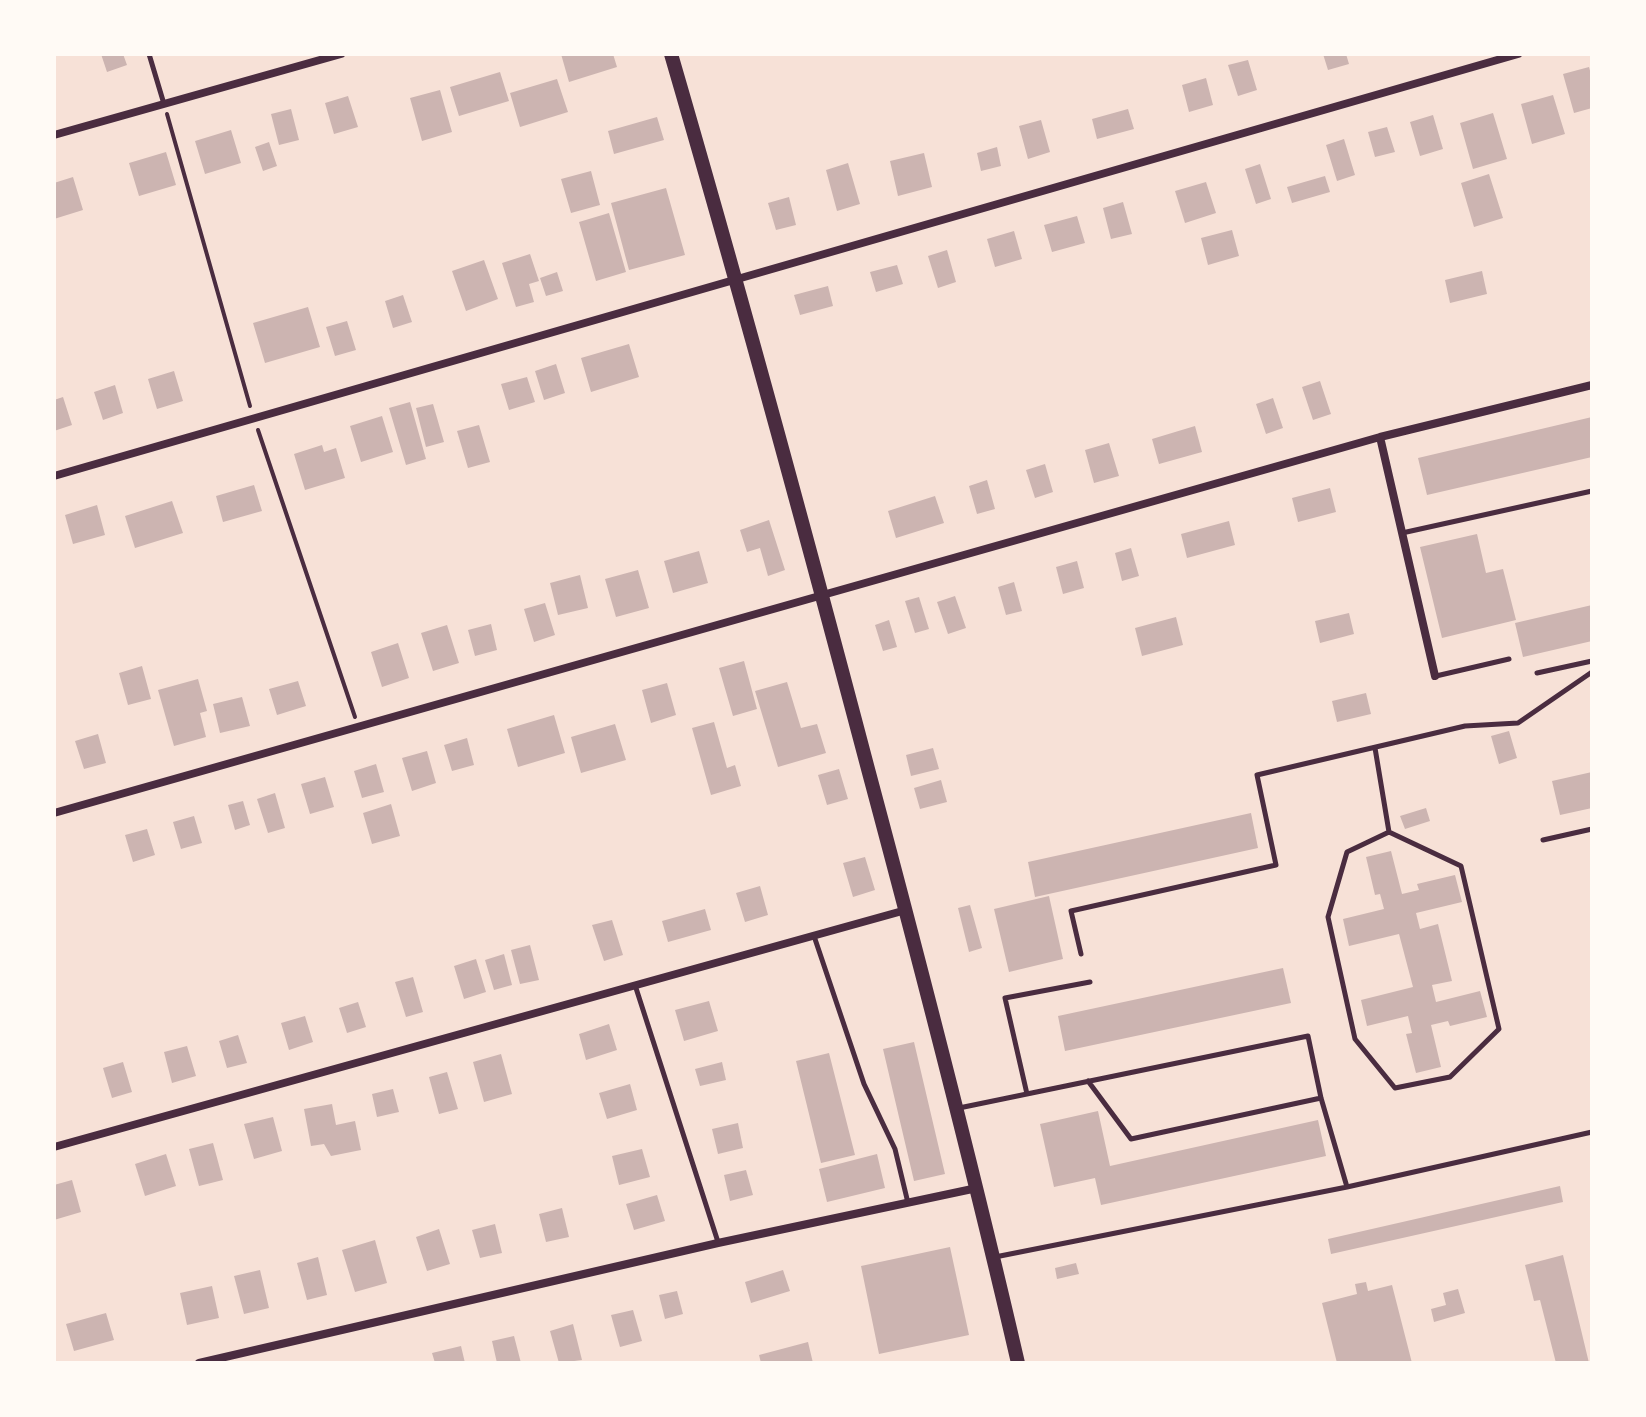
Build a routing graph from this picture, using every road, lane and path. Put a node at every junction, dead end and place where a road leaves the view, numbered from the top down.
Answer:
1 (149, 54) edge
2 (341, 54) edge
3 (671, 54) edge
4 (1518, 54) edge
5 (164, 104) junction
6 (54, 135) edge
7 (736, 279) junction
8 (1592, 385) edge
9 (1380, 437) junction
10 (54, 476) edge
11 (1592, 491) edge
12 (1402, 533) junction
13 (822, 594) junction
14 (1509, 659) dead end
15 (1592, 661) edge
16 (1592, 672) edge
17 (1537, 673) dead end
18 (1435, 676) joint
19 (1375, 748) junction
20 (54, 813) edge
21 (1592, 829) edge
22 (1389, 832) junction
23 (1543, 840) dead end
24 (906, 910) junction
25 (814, 935) junction
26 (1081, 954) dead end
27 (1090, 982) dead end
28 (635, 985) junction
29 (1088, 1081) junction
30 (1027, 1094) junction
31 (1321, 1098) junction
32 (958, 1108) junction
33 (1592, 1132) edge
34 (54, 1147) edge
35 (1347, 1187) junction
36 (977, 1188) junction
37 (908, 1203) junction
38 (718, 1243) junction
39 (994, 1257) junction
40 (199, 1363) edge
41 (1018, 1363) edge

1 - 5 lane
2 - 5 street
3 - 7 main road
4 - 7 street
5 - 6 street
7 - 10 street
7 - 13 main road
8 - 9 street
9 - 12 street
9 - 13 street
11 - 12 lane
12 - 18 street
13 - 20 street
13 - 24 main road
14 - 18 lane
15 - 17 lane
16 - 19 lane
19 - 22 lane
19 - 26 lane
21 - 23 lane
22 - 22 lane
24 - 25 street
24 - 32 main road
25 - 28 street
25 - 37 lane
27 - 30 lane
28 - 34 street
28 - 38 lane
29 - 30 lane
29 - 31 lane
29 - 31 lane
30 - 32 lane
31 - 35 lane
32 - 36 main road
33 - 35 lane
35 - 39 lane
36 - 37 street
36 - 39 main road
37 - 38 street
38 - 40 street
39 - 41 main road

